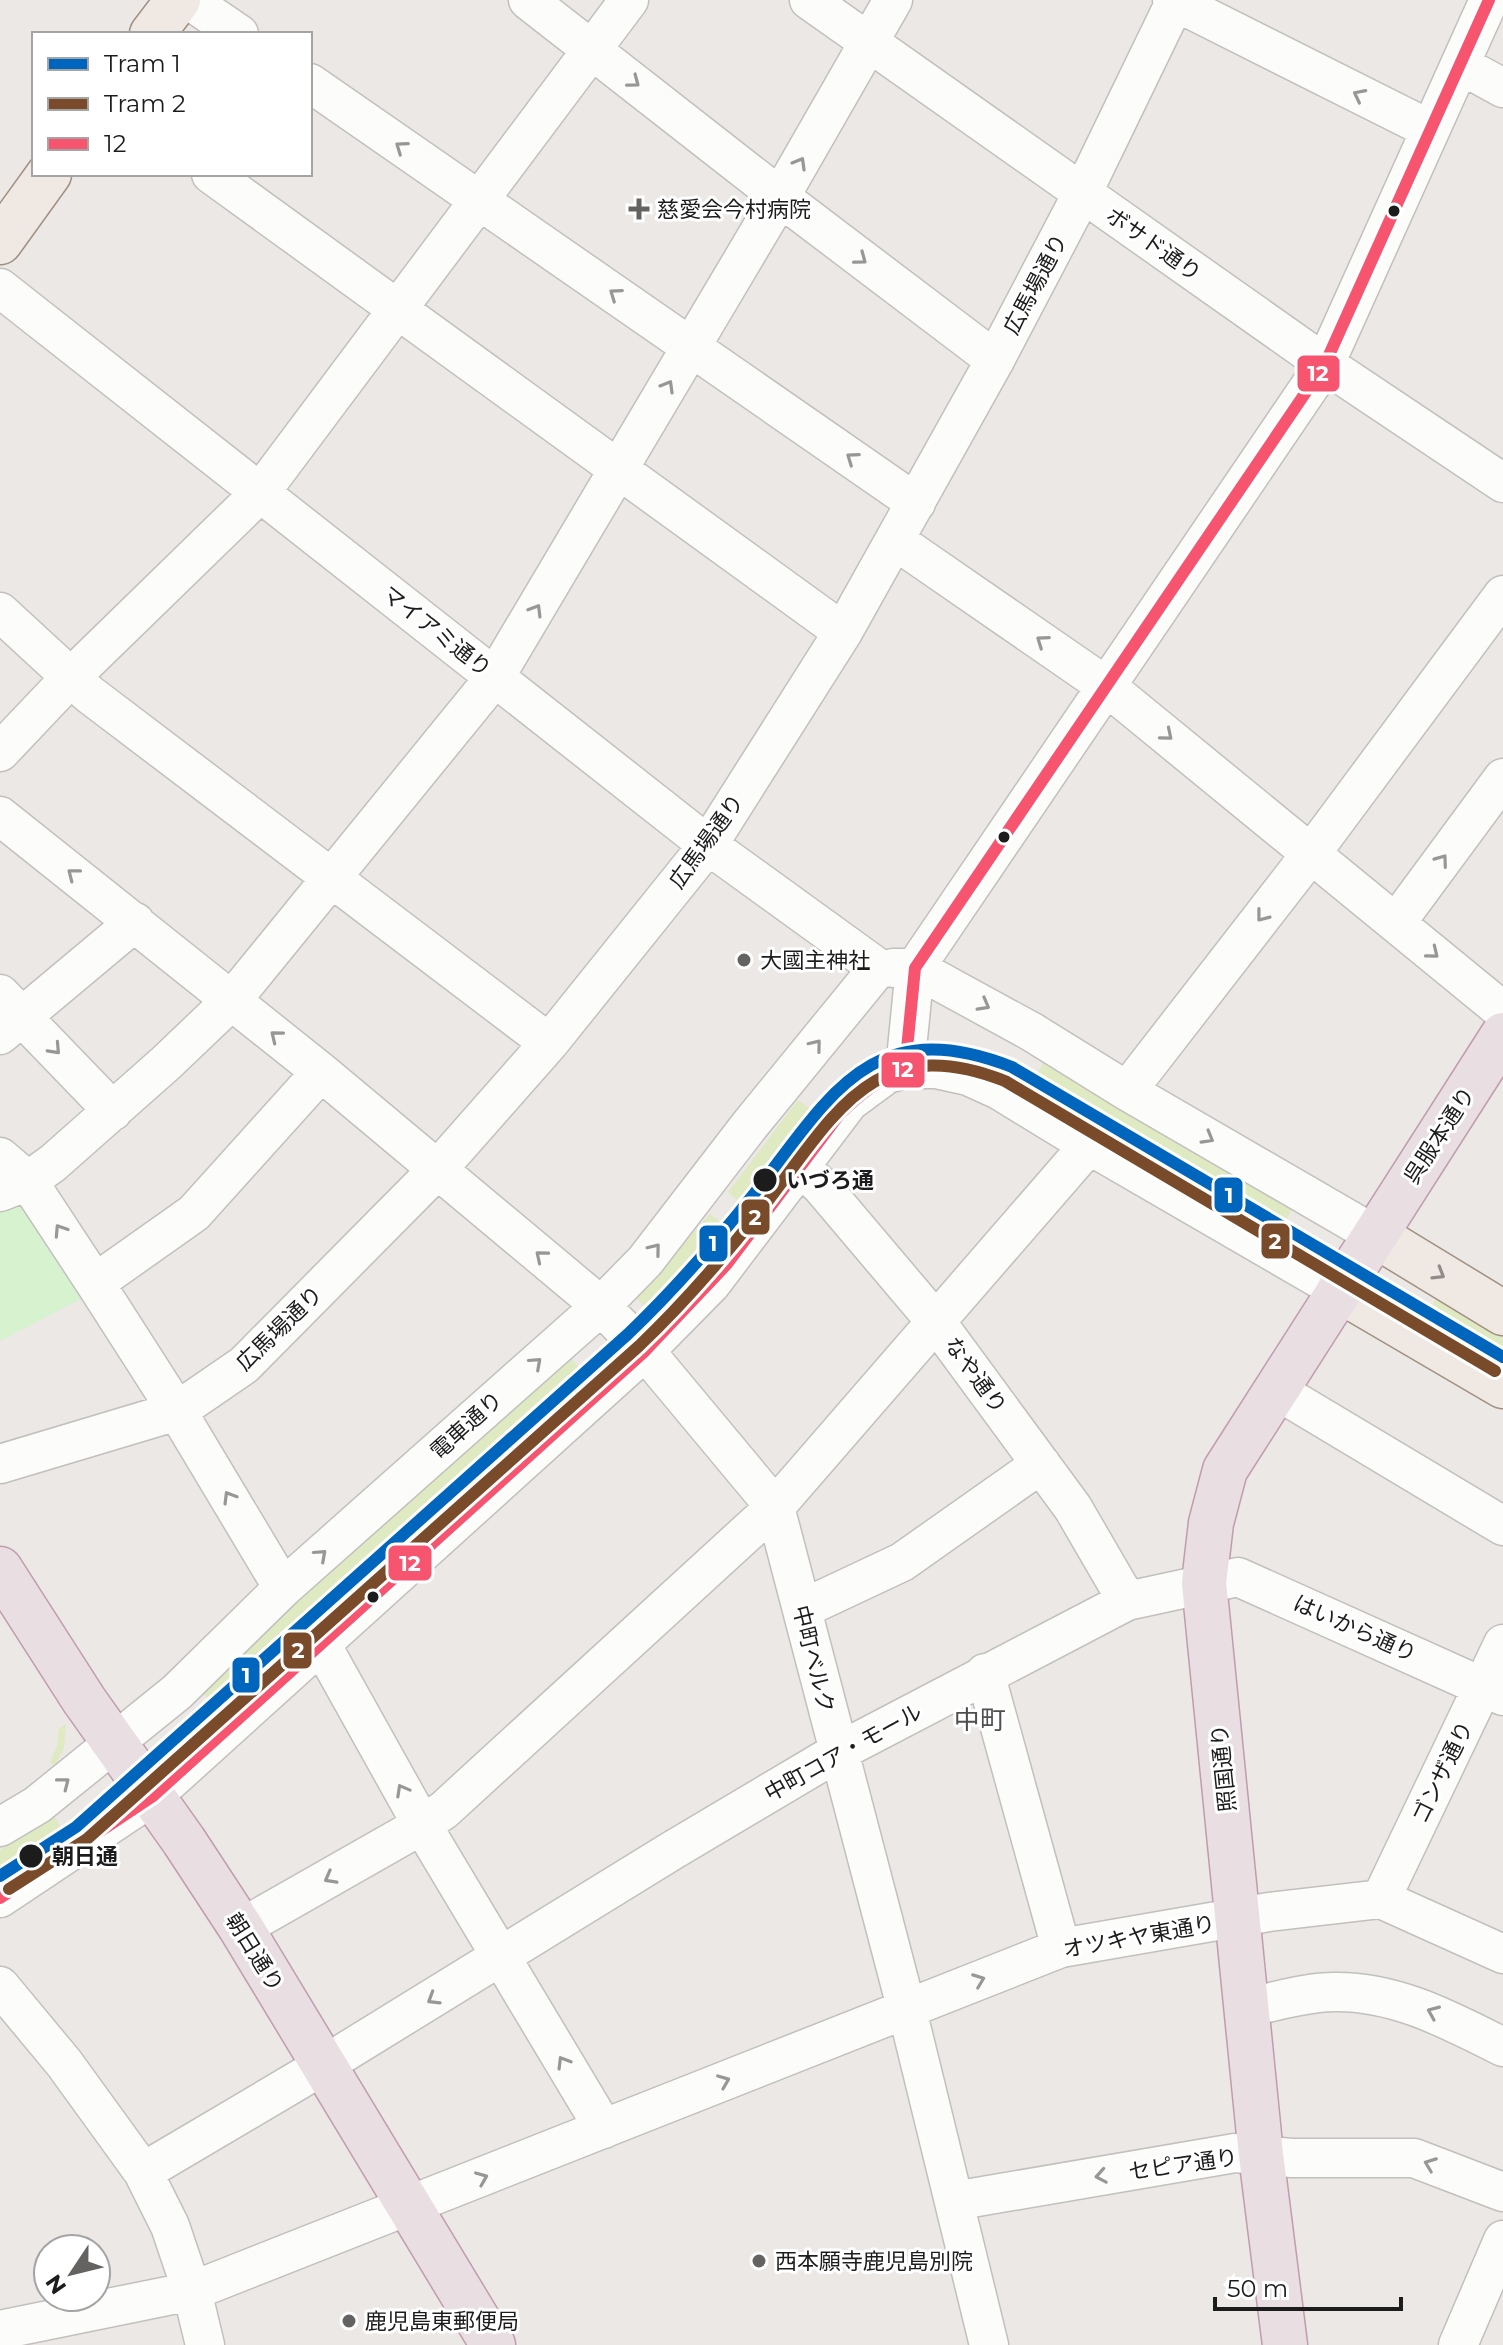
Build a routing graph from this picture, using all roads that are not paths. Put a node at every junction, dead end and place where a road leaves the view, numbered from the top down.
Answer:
1 (178, 0) edge
2 (189, 0) edge
3 (528, 0) edge
4 (629, 0) edge
5 (809, 0) edge
6 (893, 0) edge
7 (1489, 0) edge
8 (1174, 1) edge
9 (154, 32) edge
10 (236, 32) edge
11 (869, 44) junction
12 (592, 50) junction
13 (1461, 65) junction
14 (312, 84) edge
15 (1503, 88) edge
16 (1429, 129) junction
17 (48, 176) edge
18 (214, 176) edge
19 (1082, 194) junction
20 (780, 197) junction
21 (479, 200) junction
22 (0, 242) edge
23 (0, 288) edge
24 (397, 309) junction
25 (691, 347) junction
26 (995, 360) junction
27 (1325, 364) junction
28 (619, 470) junction
29 (1503, 483) edge
30 (260, 493) junction
31 (916, 503) junction
32 (896, 541) junction
33 (1503, 595) edge
34 (0, 612) edge
35 (843, 632) junction
36 (71, 677) junction
37 (495, 677) junction
38 (1106, 686) junction
39 (0, 752) edge
40 (1503, 778) edge
41 (0, 816) edge
42 (708, 845) junction
43 (1310, 855) junction
44 (333, 879) junction
45 (135, 922) junction
46 (1396, 923) junction
47 (897, 968) junction
48 (232, 1000) junction
49 (1503, 1011) edge
50 (8, 1015) edge
51 (1503, 1035) edge
52 (549, 1043) junction
53 (905, 1069) junction
54 (321, 1072) junction
55 (1127, 1091) junction
56 (113, 1111) junction
57 (1089, 1145) junction
58 (800, 1167) junction
59 (437, 1170) junction
60 (9, 1177) edge
61 (1375, 1235) junction
62 (95, 1283) junction
63 (1339, 1290) junction
64 (601, 1306) junction
65 (1503, 1313) edge
66 (937, 1323) junction
67 (645, 1351) junction
68 (1503, 1386) edge
69 (1276, 1390) junction
70 (177, 1411) junction
71 (0, 1464) edge
72 (1041, 1464) junction
73 (775, 1507) junction
74 (1503, 1526) edge
75 (0, 1569) edge
76 (1204, 1583) junction
77 (283, 1588) junction
78 (1127, 1601) junction
79 (802, 1609) junction
80 (321, 1644) junction
81 (1503, 1644) edge
82 (985, 1673) junction
83 (1493, 1691) edge
84 (115, 1744) junction
85 (838, 1752) junction
86 (153, 1796) junction
87 (422, 1825) junction
88 (0, 1827) edge
89 (0, 1898) edge
90 (1381, 1899) junction
91 (1238, 1919) junction
92 (241, 1928) junction
93 (1061, 1948) junction
94 (1503, 1954) edge
95 (500, 1958) junction
96 (0, 1986) edge
97 (906, 2007) junction
98 (1248, 2007) junction
99 (1503, 2047) edge
100 (324, 2065) junction
101 (604, 2129) junction
102 (1261, 2155) junction
103 (143, 2172) junction
104 (1503, 2192) edge
105 (954, 2201) junction
106 (410, 2207) junction
107 (1503, 2240) edge
108 (192, 2291) junction
109 (0, 2333) edge
110 (2, 2345) edge
111 (205, 2345) edge
112 (493, 2345) edge
113 (989, 2345) edge
114 (1285, 2345) edge
115 (1458, 2345) edge

1 - 9 main road
2 - 10 street
3 - 12 street
4 - 12 street
5 - 11 street, ボサド通り
6 - 11 street
7 - 13 street, 電車通り
16 -> 8 street
8 - 19 street, 広馬場通り
11 - 19 street, ボサド通り
20 -> 11 street
12 -> 20 street
12 - 21 street
13 - 15 street
13 - 16 street, 電車通り
21 -> 14 street
16 - 27 street, 電車通り
17 - 22 main road
18 - 24 street
19 - 26 street, 広馬場通り
19 - 27 street, ボサド通り
20 - 25 street
20 -> 26 street
21 - 24 street
25 -> 21 street
23 - 30 street, マイアミ通り
24 - 28 street
24 - 30 street
28 -> 25 street
31 -> 25 street
26 - 31 street, 広馬場通り
27 - 29 street, ボサド通り
27 - 38 street, 電車通り
28 - 35 street
37 -> 28 street
30 - 36 street
30 - 37 street, マイアミ通り
31 - 32 street, 広馬場通り
32 - 35 street, 広馬場通り
38 -> 32 street
33 - 43 street
34 - 36 street
35 - 42 street, 広馬場通り
36 - 39 street
36 - 44 street
37 - 42 street, マイアミ通り
37 - 44 street
38 -> 43 street
38 - 47 street, 電車通り
46 -> 40 street
45 -> 41 street, 中町ベルク
42 - 47 street, マイアミ通り
42 - 52 street, 広馬場通り
43 - 46 street
43 -> 55 street
44 - 48 street
44 - 52 street
45 - 48 street, 中町ベルク
45 - 50 street
46 -> 49 street
47 - 53 street
47 -> 55 street
64 -> 47 street, 電車通り
54 -> 48 street, 中町ベルク
48 - 56 street
50 -> 56 street
51 - 61 highway, 呉服本通り
52 - 59 street, 広馬場通り
53 - 57 street
53 - 58 street
54 - 59 street, 中町ベルク
54 - 62 street
55 -> 61 street
56 - 60 street
57 - 63 street
57 - 66 street
58 - 66 street, なや通り
58 - 67 street
64 -> 59 street, 中町ベルク
59 - 70 street, 広馬場通り
62 -> 60 street
61 - 63 highway, 照国通り
61 -> 65 main road
62 - 70 street
63 - 68 main road
63 - 69 highway, 照国通り
64 - 67 street, 中町ベルク
77 -> 64 street, 電車通り
66 - 72 street, なや通り
66 - 73 street
67 - 73 street, 中町ベルク
67 - 80 street
69 - 74 street
69 - 76 highway, 照国通り
70 - 71 street, 広馬場通り
77 -> 70 street
72 - 78 street, なや通り
72 - 79 street
73 - 79 street, 中町ベルク
73 - 87 street
75 - 84 highway, 朝日通り
76 - 78 street, 中町コア・モール
76 - 83 street, はいから通り
76 - 91 highway, 照国通り
77 - 84 street, 電車通り
78 - 82 street, 中町コア・モール
79 - 85 street, 中町ベルク
80 - 86 street
87 -> 80 street
81 - 83 street, ゴンザ通り
82 - 85 street, 中町コア・モール
82 - 93 street
83 - 90 street, ゴンザ通り
84 - 86 highway, 朝日通り
88 -> 84 street, 電車通り
85 - 95 street, 中町コア・モール
85 - 97 street, 中町ベルク
86 - 89 street
86 - 92 highway, 朝日通り
87 -> 92 street
87 - 95 street
90 - 91 street, オツキヤ東通り
90 - 94 street
91 - 93 street, オツキヤ東通り
91 - 98 highway, 照国通り
92 - 100 highway, 朝日通り
97 -> 93 street, オツキヤ東通り
95 -> 100 street, 中町コア・モール
101 -> 95 street
96 - 103 street
101 -> 97 street, オツキヤ東通り
97 - 105 street, 中町ベルク
99 -> 98 street
98 - 102 highway, 照国通り
100 - 103 street, 中町コア・モール
100 - 106 highway, 朝日通り
106 -> 101 street, オツキヤ東通り
104 -> 102 street, セピア通り
102 -> 105 street, セピア通り
102 - 114 highway, 照国通り
103 - 108 street
105 - 113 street, 中町ベルク
106 - 108 street, オツキヤ東通り
106 - 112 highway, 朝日通り
107 - 115 street
108 - 109 street, オツキヤ東通り
108 - 111 street
109 - 110 street

